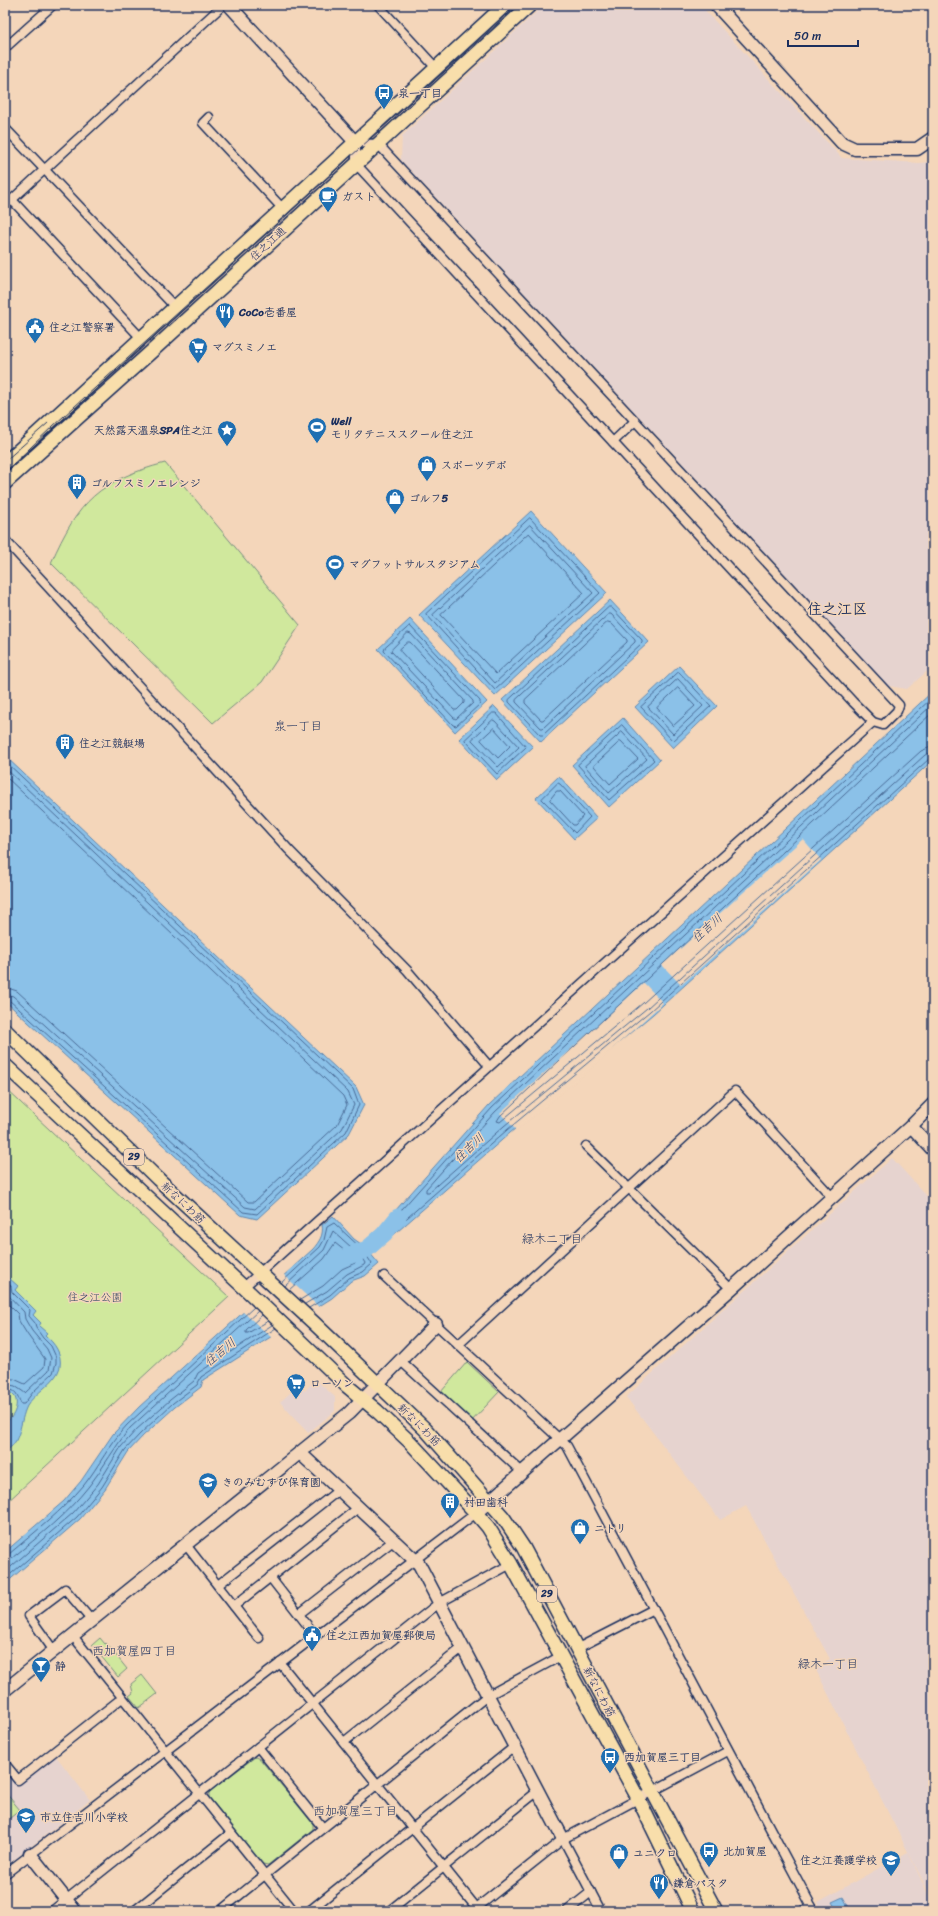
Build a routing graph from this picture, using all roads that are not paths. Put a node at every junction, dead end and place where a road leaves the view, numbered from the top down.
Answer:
1 (53, 5) edge
2 (223, 5) edge
3 (229, 5) edge
4 (378, 5) edge
5 (505, 5) edge
6 (530, 5) edge
7 (716, 5) edge
8 (5, 48) edge
9 (436, 69) junction
10 (210, 117) dead end
11 (5, 128) edge
12 (933, 138) edge
13 (356, 143) junction
14 (378, 144) junction
15 (356, 164) junction
16 (45, 171) junction
17 (12, 200) junction
18 (5, 206) edge
19 (283, 209) junction
20 (175, 307) junction
21 (141, 338) junction
22 (635, 421) junction
23 (613, 442) junction
24 (5, 463) edge
25 (5, 483) edge
26 (5, 540) edge
27 (874, 722) junction
28 (5, 1030) edge
29 (5, 1065) edge
30 (488, 1066) junction
31 (933, 1104) edge
32 (911, 1126) junction
33 (586, 1146) dead end
34 (933, 1150) edge
35 (629, 1188) junction
36 (832, 1198) junction
37 (263, 1276) junction
38 (384, 1276) dead end
39 (731, 1289) junction
40 (248, 1291) junction
41 (436, 1324) junction
42 (458, 1345) junction
43 (402, 1361) junction
44 (378, 1386) junction
45 (364, 1399) junction
46 (560, 1439) junction
47 (300, 1453) junction
48 (522, 1472) junction
49 (339, 1490) junction
50 (490, 1501) junction
51 (358, 1508) junction
52 (476, 1513) junction
53 (393, 1541) junction
54 (186, 1545) junction
55 (414, 1560) junction
56 (511, 1564) junction
57 (270, 1577) junction
58 (218, 1586) junction
59 (439, 1603) junction
60 (234, 1606) junction
61 (654, 1609) junction
62 (299, 1614) junction
63 (92, 1621) junction
64 (315, 1635) junction
65 (73, 1636) junction
66 (259, 1638) dead end
67 (462, 1648) junction
68 (576, 1649) junction
69 (54, 1650) junction
70 (561, 1656) junction
71 (280, 1663) junction
72 (7, 1686) edge
73 (487, 1696) junction
74 (122, 1698) junction
75 (313, 1704) junction
76 (344, 1742) junction
77 (258, 1747) junction
78 (514, 1747) junction
79 (728, 1751) junction
80 (166, 1752) junction
81 (5, 1764) edge
82 (377, 1784) junction
83 (538, 1791) junction
84 (651, 1791) junction
85 (200, 1794) junction
86 (638, 1798) junction
87 (323, 1828) junction
88 (413, 1829) junction
89 (231, 1833) junction
90 (563, 1839) junction
91 (30, 1854) junction
92 (444, 1867) junction
93 (5, 1874) edge
94 (265, 1875) junction
95 (591, 1892) junction
96 (66, 1900) junction
97 (813, 1909) edge
98 (476, 1910) edge
99 (52, 1911) edge
100 (75, 1911) edge
101 (134, 1911) edge
102 (220, 1911) edge
103 (294, 1911) edge
104 (309, 1911) edge
105 (388, 1911) edge
106 (567, 1911) edge
107 (601, 1911) edge
108 (693, 1911) edge
109 (716, 1911) edge
110 (803, 1911) edge

1 - 8 street
2 - 16 street
3 - 13 street
4 - 9 street
5 - 9 main road, 住之江通
6 - 14 main road, 住之江通
7 - 12 street
9 - 13 main road, 住之江通
10 - 19 street
11 - 16 street
13 - 14 street
13 - 15 street
13 - 19 main road, 住之江通
14 - 15 main road, 住之江通
14 - 22 street
15 - 23 street
15 - 25 main road, 住之江通
16 - 17 street
16 - 20 street
17 - 18 street
17 - 21 street
19 - 20 main road, 住之江通
20 - 21 main road, 住之江通
21 - 24 main road, 住之江通
22 - 23 street
22 - 27 street
23 - 27 street
26 - 30 street
27 - 30 street
28 - 37 main road, 新なにわ筋 / 29
29 - 40 main road, 新なにわ筋 / 29
30 - 37 street
31 - 32 street
32 - 34 street
32 - 36 street
33 - 35 street
35 - 36 street
35 - 39 street
35 - 42 street
36 - 39 street
37 - 40 street
37 - 44 main road, 新なにわ筋 / 29
38 - 41 street
39 - 46 street
40 - 45 main road, 新なにわ筋 / 29
41 - 42 street
41 - 43 street
42 - 46 street
43 - 44 street
43 - 48 street
44 - 45 street
44 - 50 main road, 新なにわ筋 / 29
45 - 47 street
45 - 52 main road, 新なにわ筋 / 29
46 - 48 street
46 - 61 street
47 - 49 street
47 - 54 street
48 - 50 street
49 - 51 street
49 - 58 street
50 - 52 street
50 - 68 main road, 新なにわ筋 / 29
51 - 53 street
51 - 57 street
52 - 55 street
52 - 56 main road, 新なにわ筋 / 29
53 - 55 street
53 - 62 street
54 - 58 street
54 - 63 street
55 - 59 street
55 - 64 street
56 - 59 street
56 - 70 main road, 新なにわ筋 / 29
57 - 60 street
57 - 62 street
58 - 60 street
59 - 67 street
59 - 75 street
60 - 66 street
61 - 68 street
61 - 79 street
62 - 64 street
63 - 65 street
63 - 69 street
64 - 71 street
65 - 69 street
65 - 74 street
67 - 73 street
67 - 76 street
68 - 84 main road, 新なにわ筋 / 29
69 - 72 street
70 - 73 street
70 - 86 main road, 新なにわ筋 / 29
71 - 75 street
71 - 80 street
73 - 78 street
73 - 82 street
74 - 80 street
74 - 81 street
75 - 76 street
75 - 77 street
76 - 82 street
77 - 85 street
77 - 87 street
78 - 83 street
78 - 88 street
79 - 84 street
79 - 97 street
80 - 85 street
80 - 91 street
82 - 87 street
82 - 88 street
83 - 90 street
83 - 92 street
84 - 86 street
84 - 109 main road, 新なにわ筋 / 29
85 - 89 street
85 - 96 street
86 - 90 street
86 - 108 main road, 新なにわ筋 / 29
87 - 94 street
88 - 92 street
88 - 104 street
89 - 94 street
89 - 101 street
90 - 95 street
90 - 98 street
91 - 93 street
91 - 96 street
92 - 98 street
92 - 105 street
94 - 102 street
94 - 103 street
95 - 106 street
95 - 107 street
96 - 99 street
96 - 100 street
97 - 110 street

